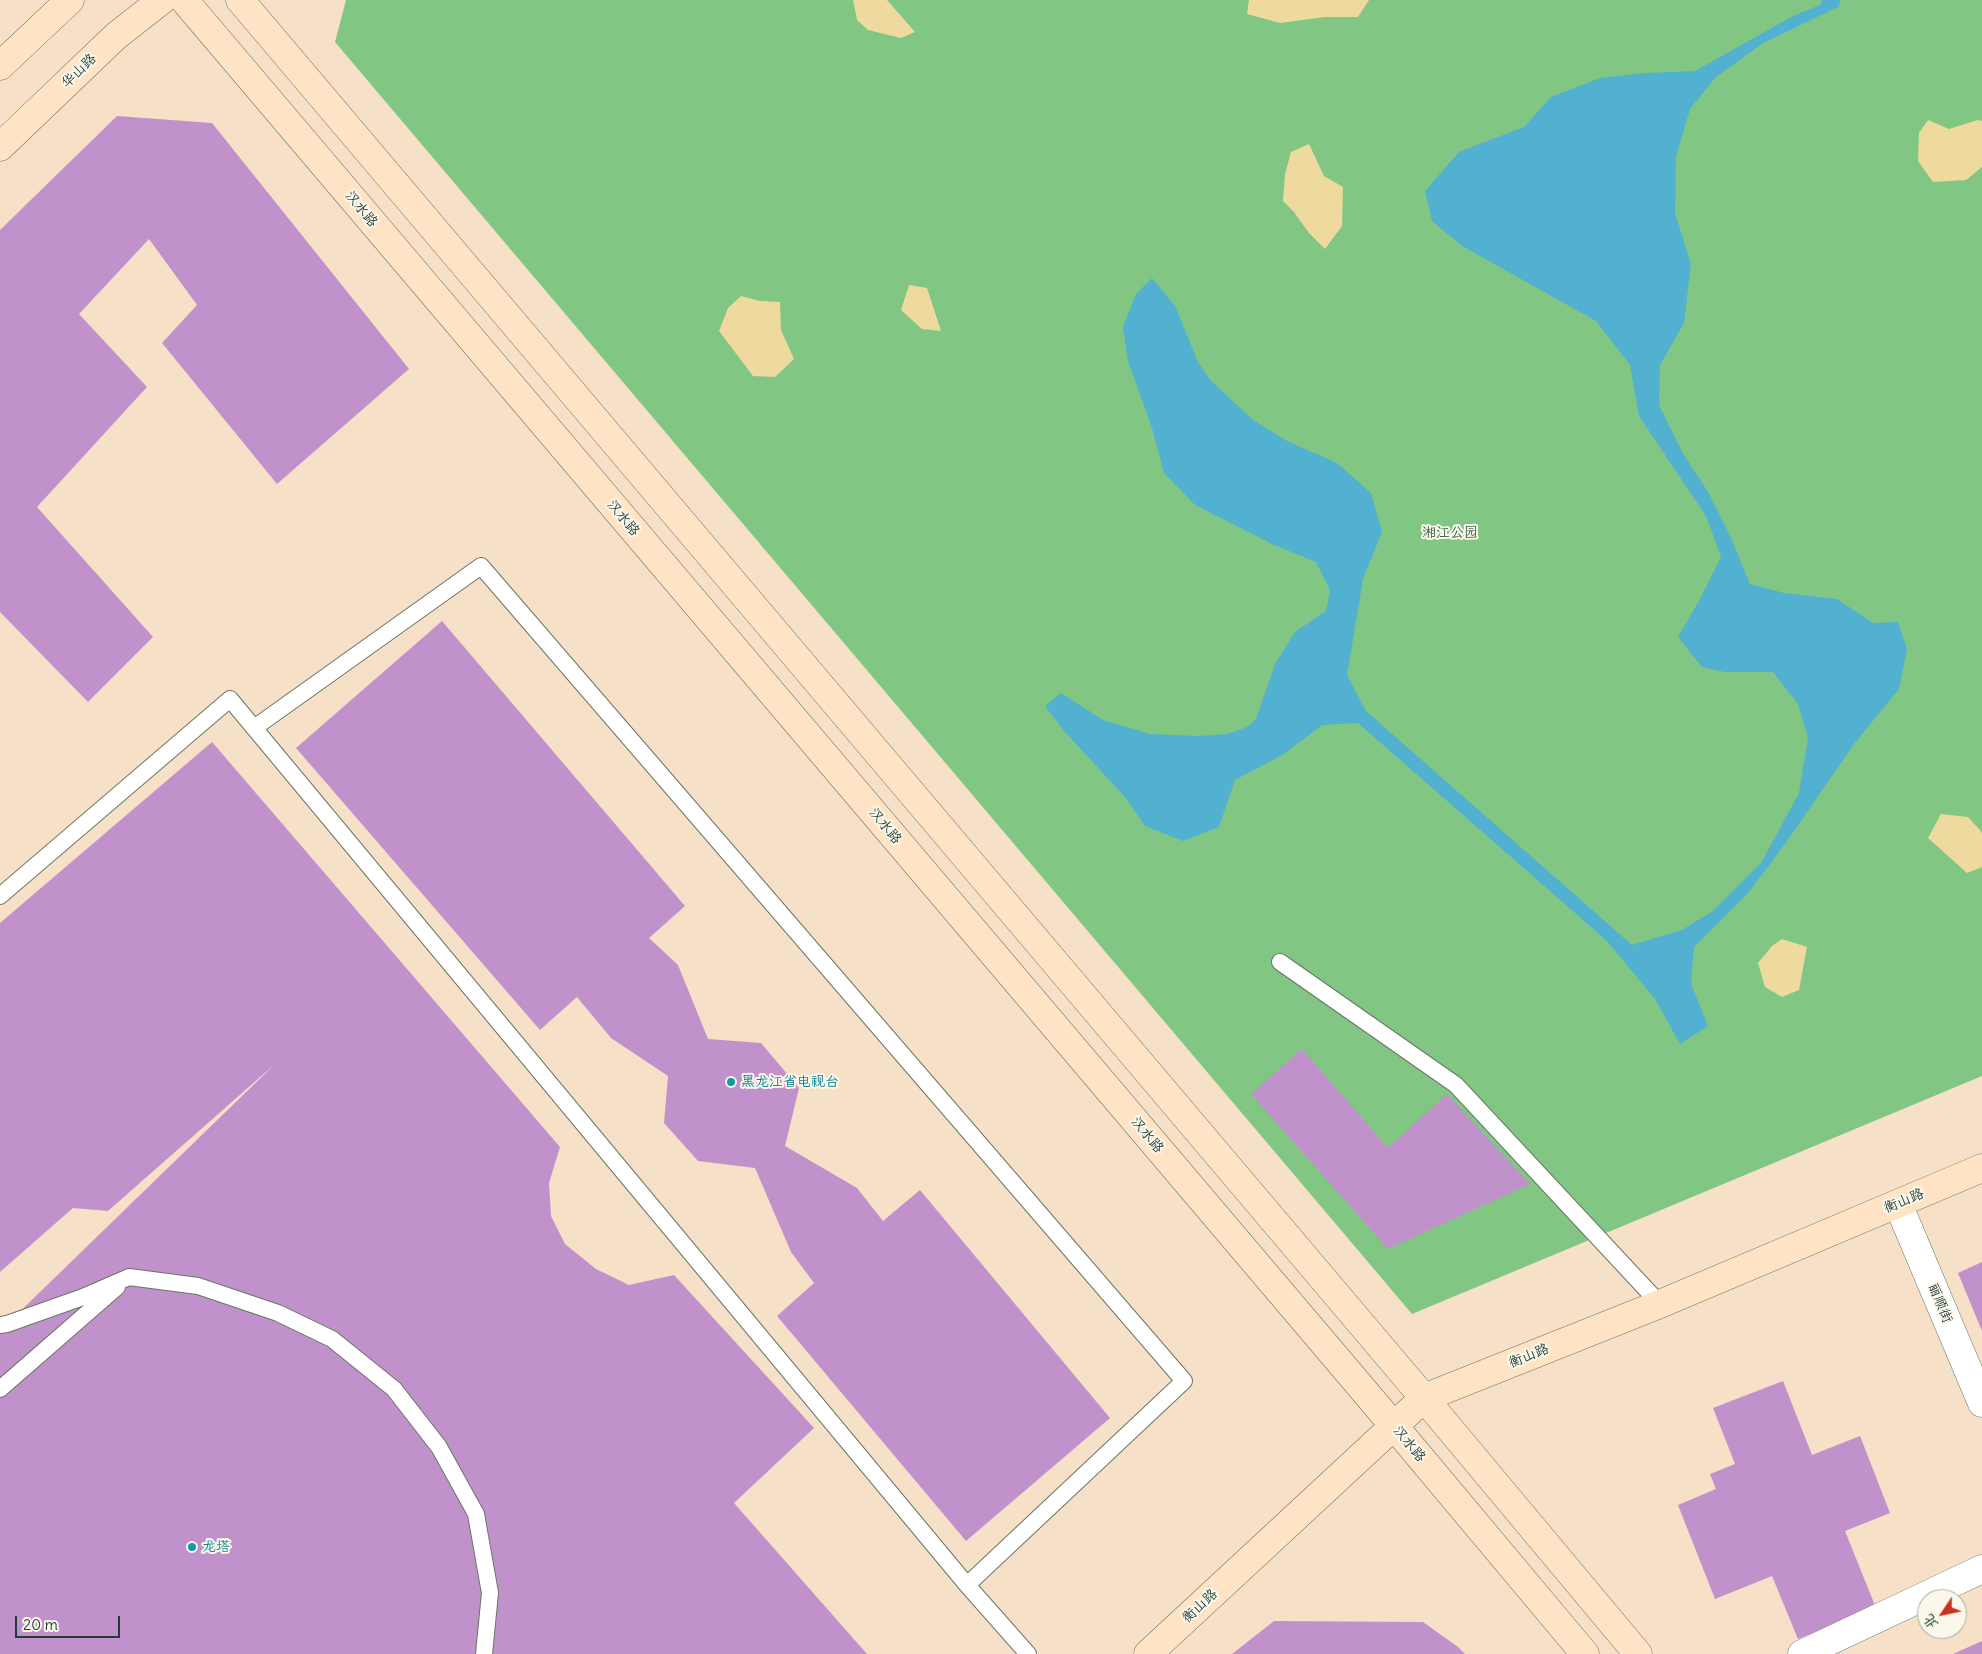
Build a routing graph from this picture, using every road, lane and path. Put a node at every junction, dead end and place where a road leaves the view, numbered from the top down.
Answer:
1 (70, 0) edge
2 (162, 0) edge
3 (184, 0) edge
4 (240, 0) edge
5 (0, 66) edge
6 (0, 147) edge
7 (254, 728) junction
8 (0, 896) edge
9 (1280, 962) dead end
10 (1982, 1168) edge
11 (1898, 1204) junction
12 (129, 1277) junction
13 (1660, 1304) junction
14 (0, 1325) edge
15 (0, 1389) edge
16 (1424, 1398) junction
17 (1982, 1403) edge
18 (1394, 1426) junction
19 (1982, 1569) edge
20 (967, 1585) junction
21 (484, 1654) edge
22 (1028, 1654) edge
23 (1148, 1654) edge
24 (1585, 1654) edge
25 (1638, 1654) edge
26 (1802, 1654) edge

1 - 5 main road
2 - 6 main road, 华山路
3 - 18 main road, 汉水路
4 - 16 main road
7 - 8 lane
7 - 20 lane
7 - 20 lane
9 - 13 lane
10 - 11 main road, 衡山路
11 - 13 main road, 衡山路
11 - 17 street, 丽顺街
12 - 14 lane
12 - 15 lane
12 - 21 lane
13 - 16 main road, 衡山路
16 - 18 main road, 衡山路
16 - 25 main road
18 - 23 main road, 衡山路
18 - 24 main road, 汉水路
19 - 26 street
20 - 22 lane

